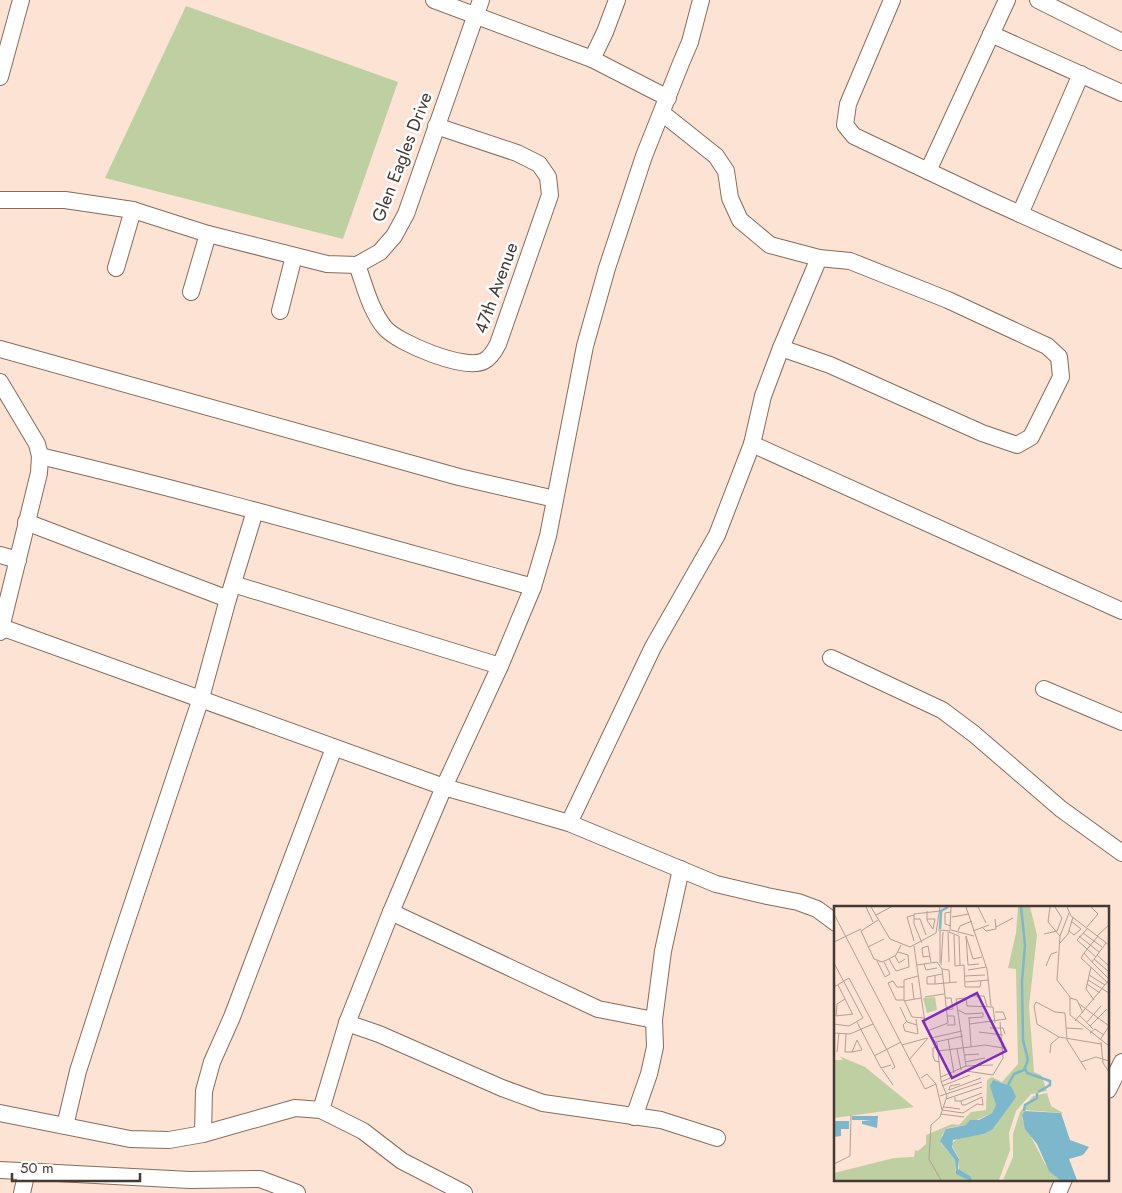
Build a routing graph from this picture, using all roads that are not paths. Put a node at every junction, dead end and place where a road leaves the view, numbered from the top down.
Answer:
1 (21, 0) edge
2 (434, 0) edge
3 (617, 0) edge
4 (701, 0) edge
5 (892, 0) edge
6 (1007, 0) edge
7 (1038, 0) edge
8 (478, 8) edge
9 (991, 34) junction
10 (1122, 42) edge
11 (592, 59) junction
12 (1081, 74) junction
13 (0, 77) edge
14 (1122, 93) edge
15 (668, 98) junction
16 (662, 113) junction
17 (436, 126) junction
18 (928, 171) junction
19 (0, 200) edge
20 (133, 210) junction
21 (1020, 214) junction
22 (208, 234) junction
23 (294, 256) junction
24 (819, 258) junction
25 (1122, 260) edge
26 (357, 265) junction
27 (116, 268) dead end
28 (191, 292) dead end
29 (280, 311) dead end
30 (781, 348) junction
31 (0, 349) edge
32 (0, 382) edge
33 (752, 444) junction
34 (40, 456) junction
35 (555, 500) junction
36 (255, 511) junction
37 (26, 522) junction
38 (0, 555) edge
39 (18, 560) junction
40 (533, 586) junction
41 (230, 592) junction
42 (1122, 611) edge
43 (1, 630) edge
44 (831, 658) dead end
45 (500, 666) junction
46 (1044, 690) dead end
47 (201, 698) junction
48 (1122, 722) edge
49 (334, 748) junction
50 (444, 786) junction
51 (568, 823) junction
52 (1122, 853) edge
53 (681, 869) junction
54 (390, 912) junction
55 (834, 922) edge
56 (654, 1020) junction
57 (347, 1023) junction
58 (1122, 1062) edge
59 (1110, 1086) edge
60 (321, 1110) junction
61 (0, 1112) edge
62 (634, 1117) junction
63 (65, 1126) junction
64 (203, 1134) junction
65 (717, 1138) dead end
66 (0, 1170) edge
67 (27, 1171) junction
68 (1064, 1180) edge
69 (22, 1193) edge
70 (297, 1193) edge
71 (464, 1193) edge
72 (1058, 1193) edge

1 - 13 street
2 - 8 street
3 - 11 street
4 - 15 street
5 - 18 street
6 - 9 street
7 - 10 street
8 - 11 street
8 - 17 street, Glen Eagles Drive
9 - 12 street
9 - 18 street
11 - 15 street
12 - 14 street
12 - 21 street
15 - 16 street
16 - 24 street
16 - 35 street
17 - 26 street, Glen Eagles Drive
17 - 26 street, 47th Avenue
18 - 21 street
19 - 20 street
20 - 22 street
20 - 27 street
21 - 25 street
22 - 23 street
22 - 28 street
23 - 26 street
23 - 29 street
24 - 30 street
24 - 30 street
30 - 33 street
31 - 35 street
32 - 34 street
33 - 42 street
33 - 51 street
34 - 36 street
34 - 37 street
35 - 40 street
36 - 40 street
36 - 41 street
37 - 39 street
37 - 41 street
38 - 39 street
39 - 43 street
40 - 45 street
41 - 45 street
41 - 47 street
43 - 47 street
44 - 52 street
45 - 50 street
46 - 48 street
47 - 49 street
47 - 63 street
49 - 50 street
49 - 64 street
50 - 51 street
50 - 54 street
51 - 53 street
53 - 55 street
53 - 56 street
54 - 56 street
54 - 57 street
56 - 62 street
57 - 60 street
57 - 62 street
58 - 59 street
60 - 64 street
60 - 71 street
61 - 63 street
62 - 65 street
63 - 64 street
66 - 67 street
67 - 69 street
67 - 70 street
68 - 72 street

